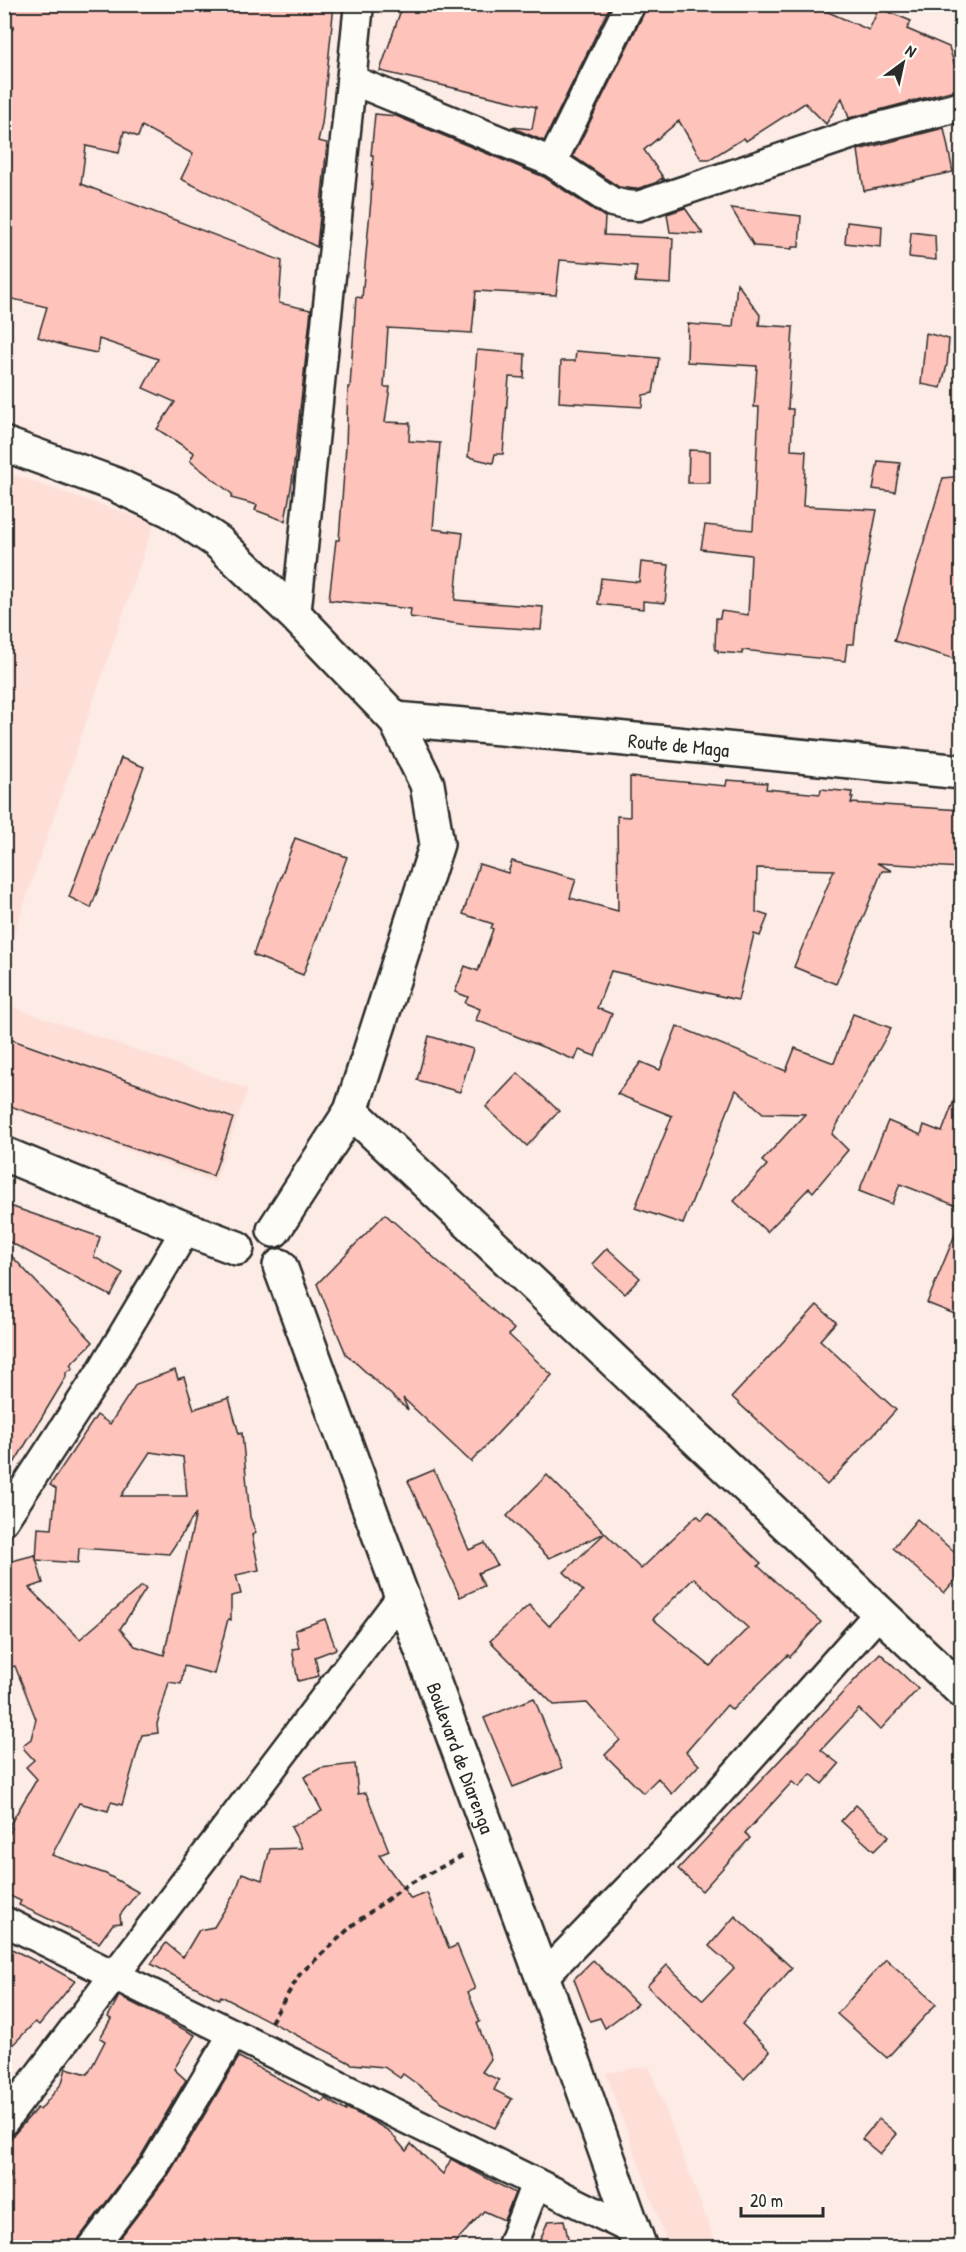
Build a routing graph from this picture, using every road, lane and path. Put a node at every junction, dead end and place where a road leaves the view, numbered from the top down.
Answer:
1 (359, 4) edge
2 (630, 4) edge
3 (352, 80) junction
4 (962, 106) edge
5 (552, 162) junction
6 (4, 444) edge
7 (296, 616) junction
8 (395, 719) junction
9 (962, 772) edge
10 (351, 1111) junction
11 (4, 1154) edge
12 (186, 1229) junction
13 (274, 1230) junction
14 (237, 1248) junction
15 (280, 1266) junction
16 (4, 1520) edge
17 (402, 1596) junction
18 (879, 1613) junction
19 (962, 1692) edge
20 (492, 1841) junction
21 (4, 1921) edge
22 (114, 1976) junction
23 (542, 1978) junction
24 (246, 2041) junction
25 (4, 2121) edge
26 (536, 2182) junction
27 (637, 2239) edge
28 (92, 2247) edge
29 (511, 2247) edge

1 - 3 street
2 - 5 street
3 - 5 street
3 - 7 street
4 - 5 street
6 - 7 main road
7 - 8 main road
8 - 9 main road, Route de Maga
8 - 10 main road
10 - 13 main road
10 - 18 main road
11 - 12 main road
12 - 14 main road
12 - 16 street
13 - 14 main road
13 - 15 main road
14 - 15 main road
15 - 17 main road, Boulevard de Diarenga
17 - 20 main road, Boulevard de Diarenga
17 - 22 street
18 - 19 main road
18 - 23 street
20 - 23 main road, Boulevard de Diarenga
20 - 24 path
21 - 22 street
22 - 24 street
22 - 25 street
23 - 27 main road, Boulevard de Diarenga
24 - 26 street
24 - 28 street
26 - 27 street
26 - 29 street

